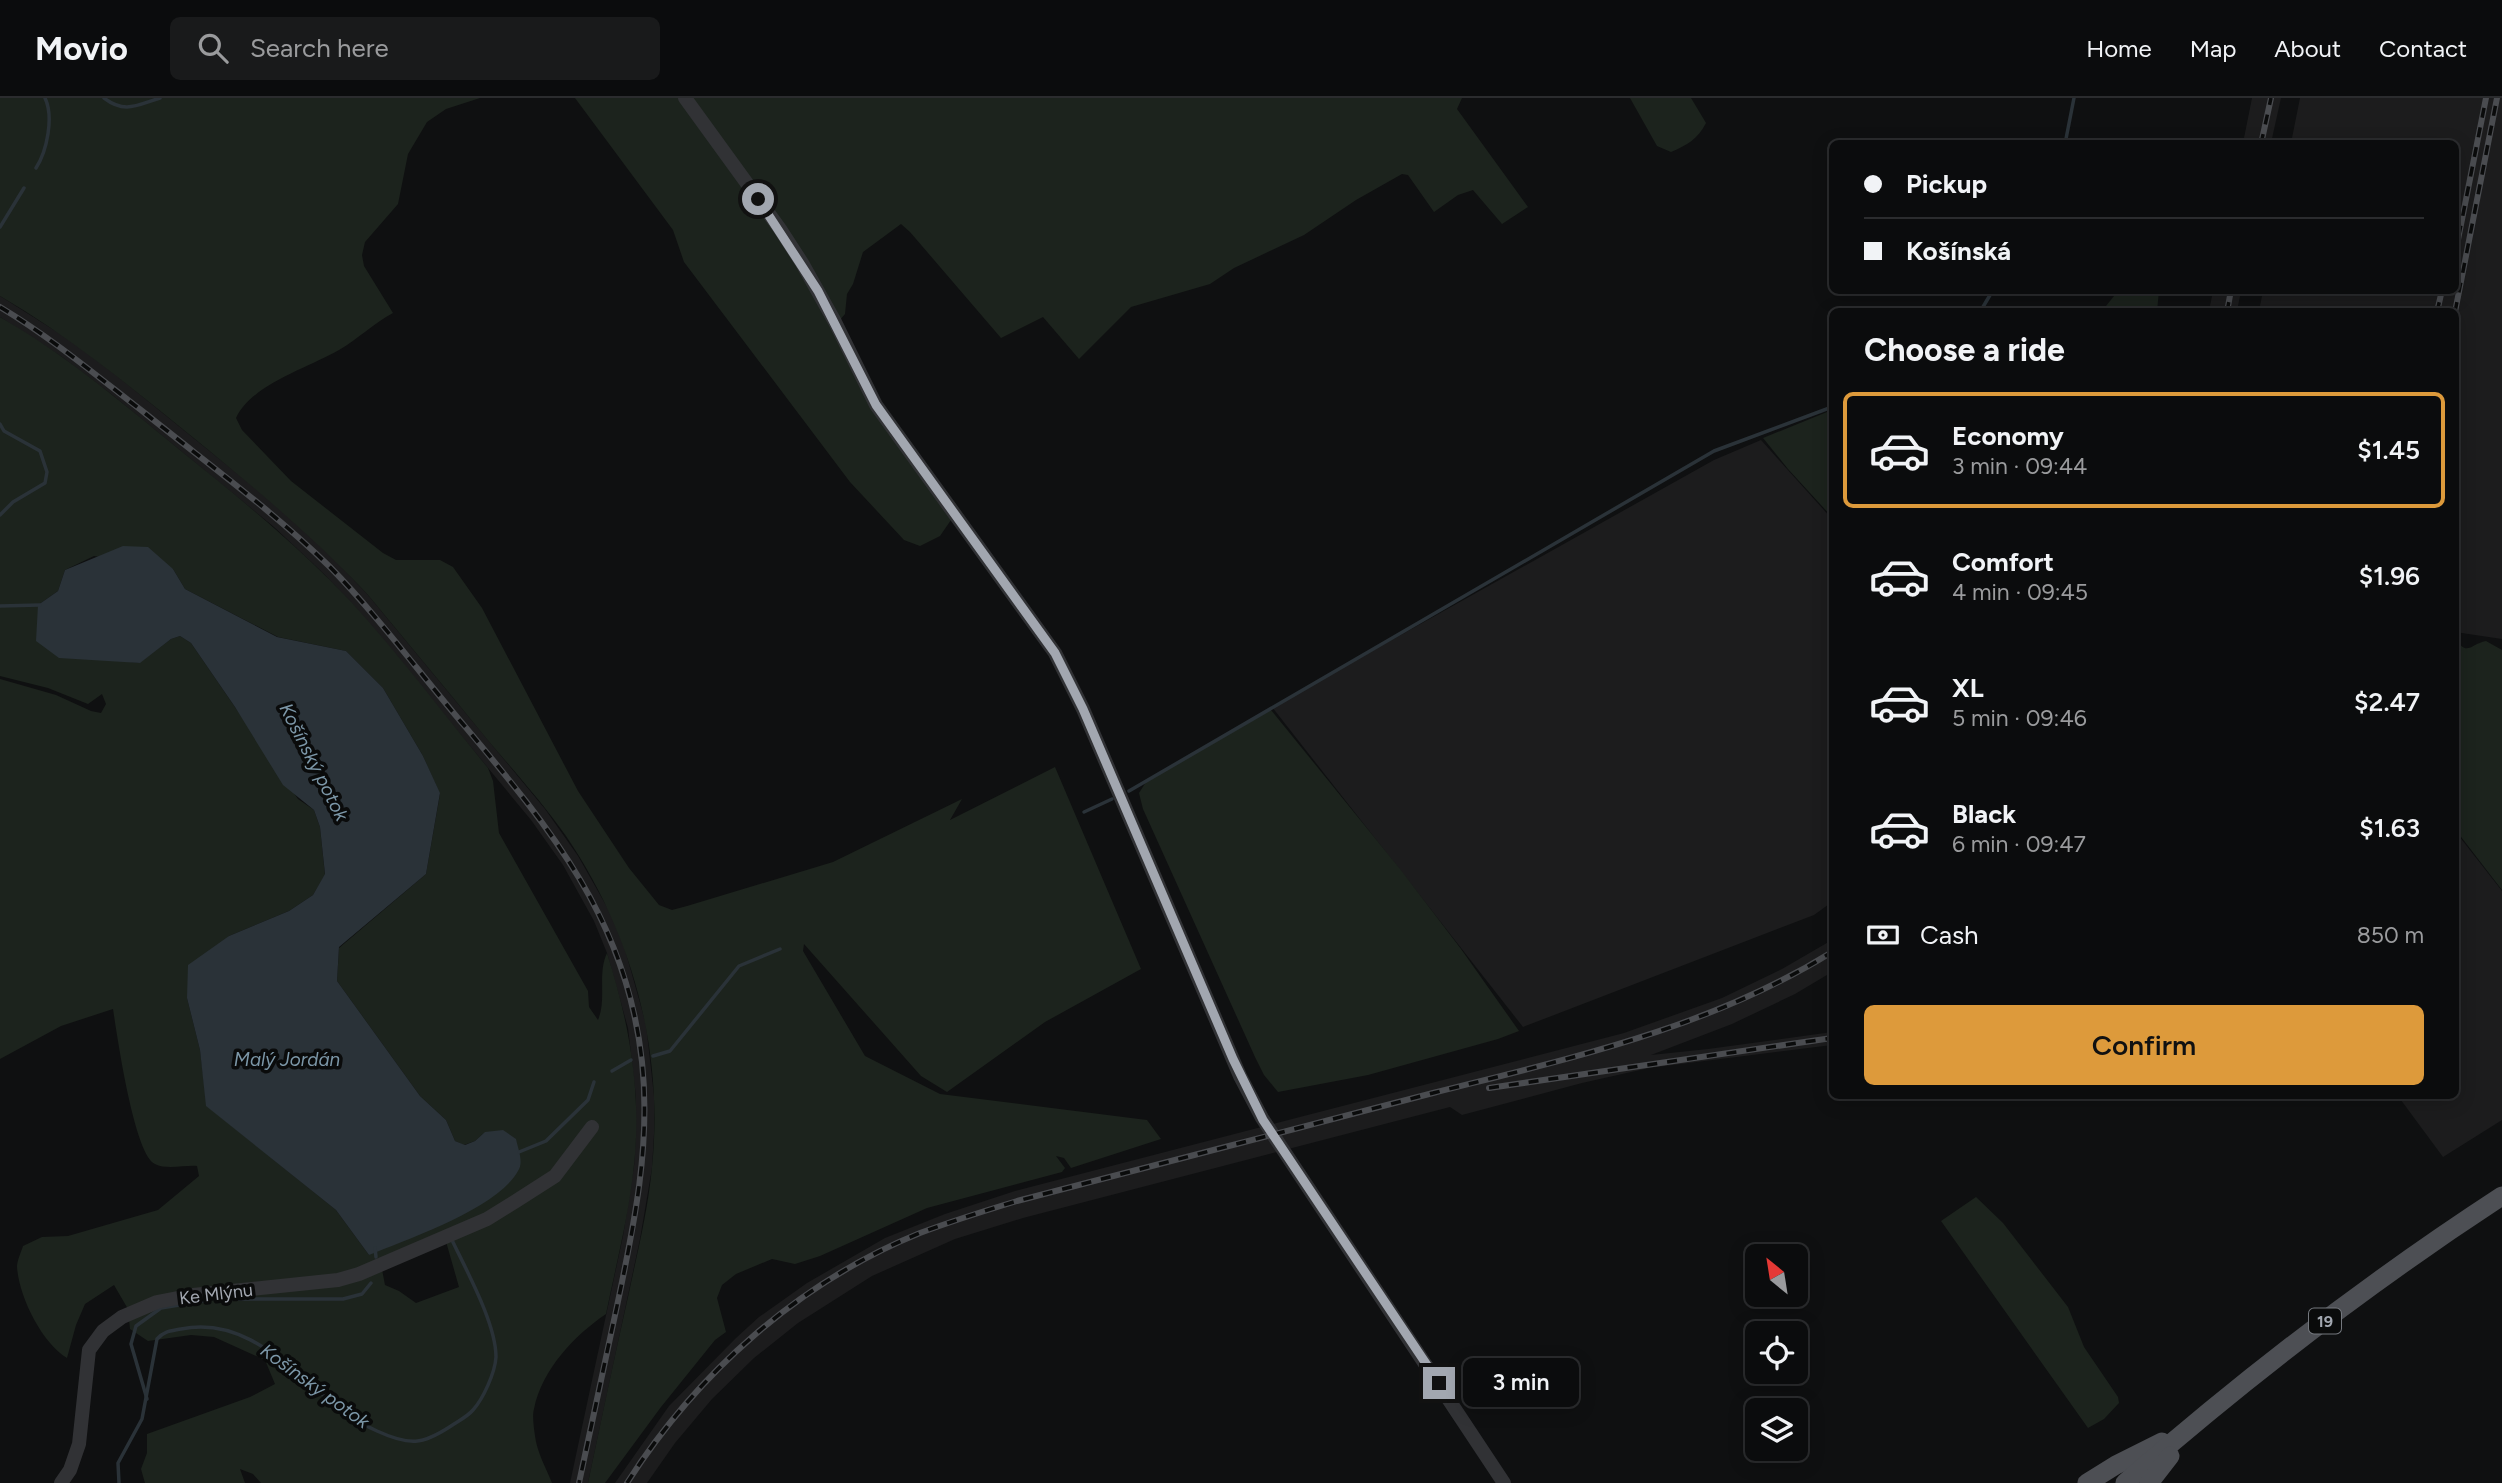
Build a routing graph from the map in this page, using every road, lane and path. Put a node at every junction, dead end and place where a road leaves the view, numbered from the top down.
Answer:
1 (685, 98) edge
2 (592, 1127) dead end
3 (2502, 1196) edge
4 (2191, 1428) junction
5 (61, 1483) edge
6 (1504, 1483) edge
7 (2087, 1483) edge
8 (2125, 1483) edge
9 (2149, 1483) edge

1 - 6 street
2 - 5 street, Ke Mlýnu
3 - 4 main road, 19
4 - 7 main road
4 - 8 main road, 19
4 - 9 main road

